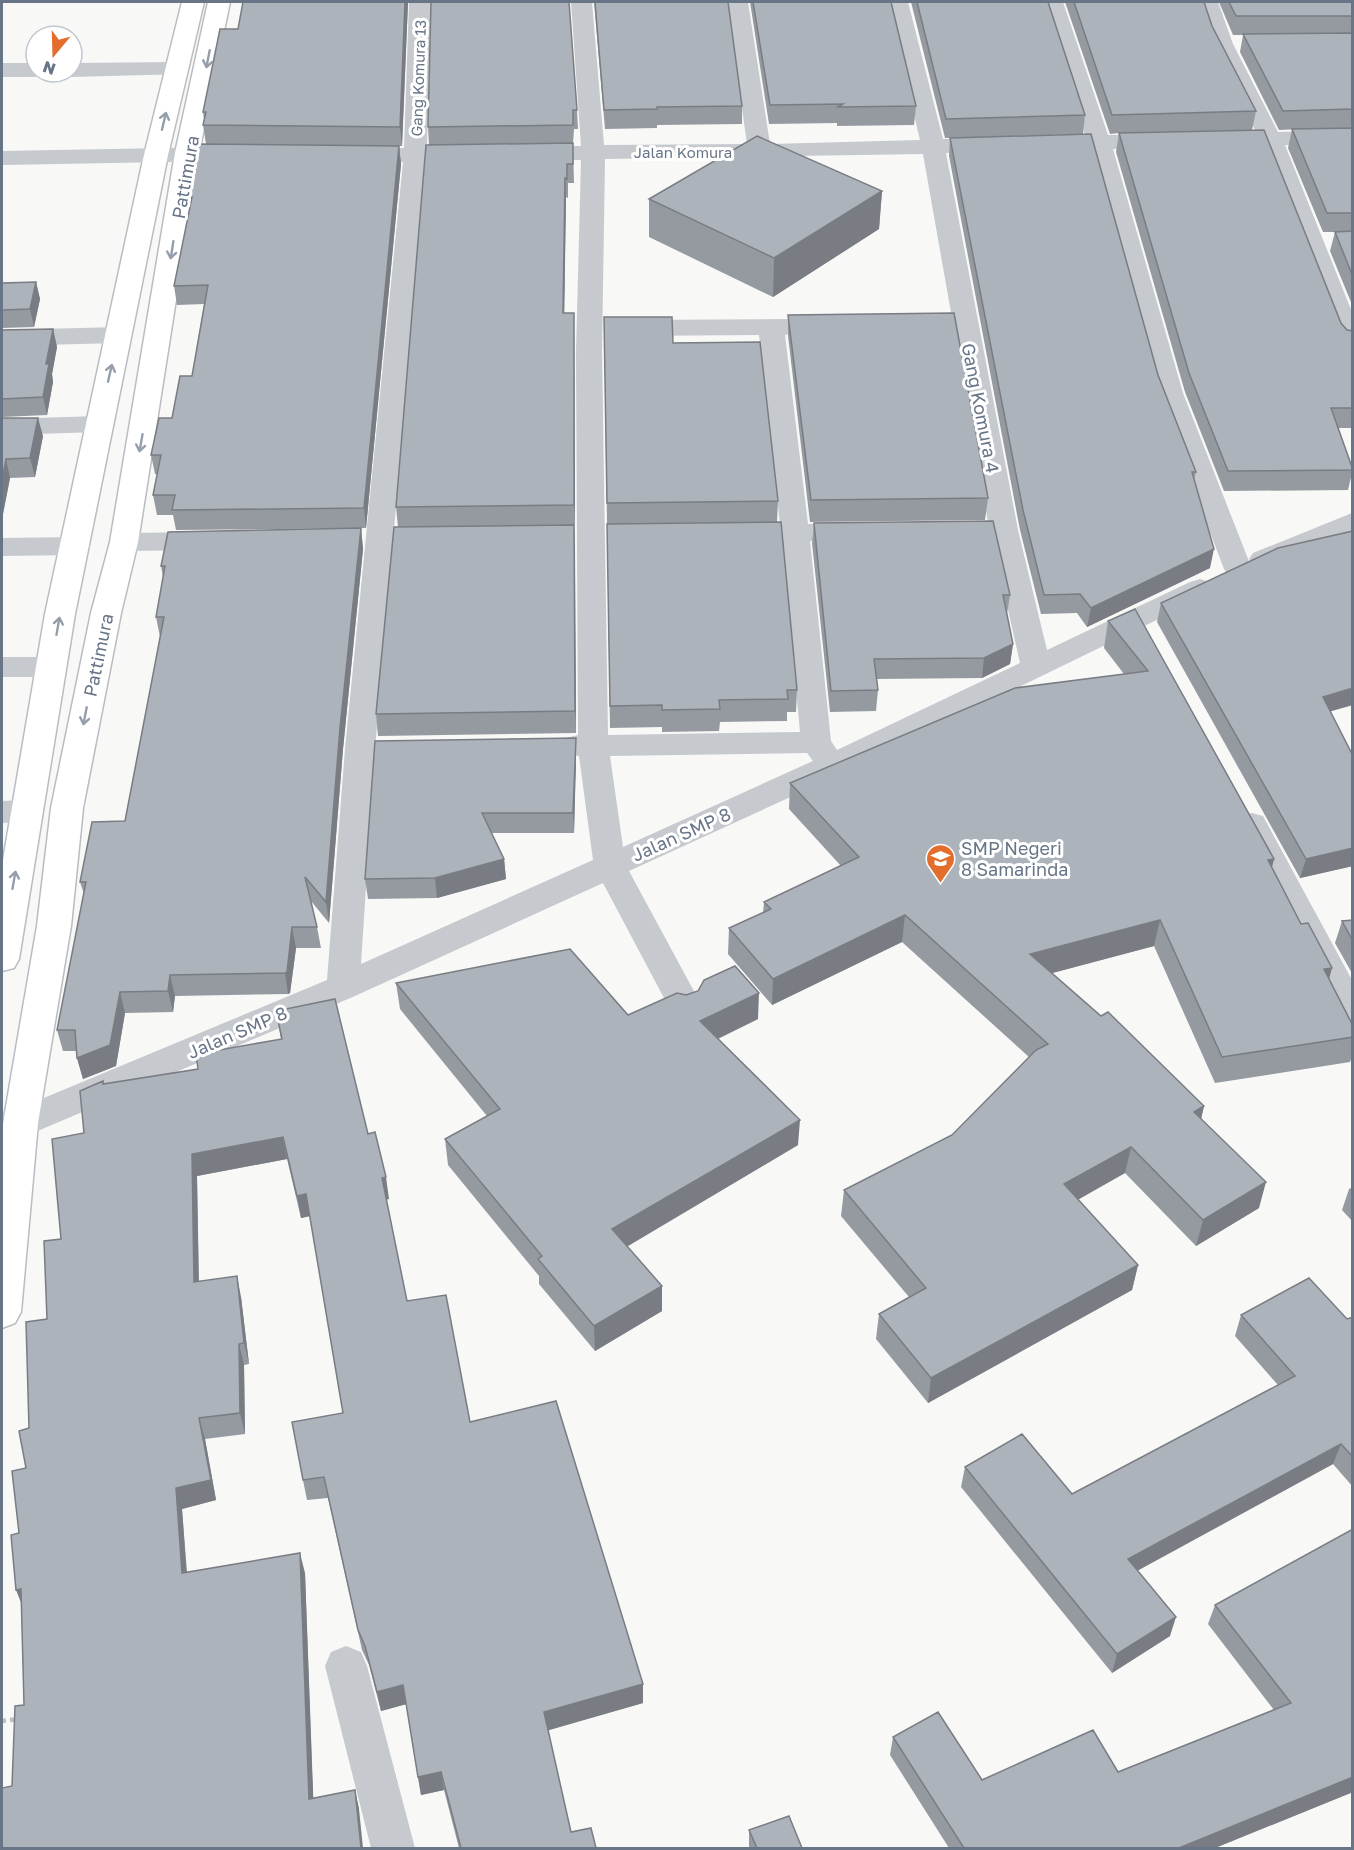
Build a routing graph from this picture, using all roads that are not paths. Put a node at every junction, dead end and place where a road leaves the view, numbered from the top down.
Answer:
1 (193, 2) edge
2 (219, 2) edge
3 (420, 2) edge
4 (581, 2) edge
5 (737, 2) edge
6 (898, 2) edge
7 (1052, 2) edge
8 (1207, 2) edge
9 (1222, 44) junction
10 (1246, 44) edge
11 (177, 69) junction
12 (2, 70) edge
13 (24, 70) edge
14 (84, 70) edge
15 (1353, 137) edge
16 (1271, 140) junction
17 (1099, 142) junction
18 (933, 147) junction
19 (760, 151) junction
20 (593, 152) junction
21 (187, 153) junction
22 (510, 153) edge
23 (247, 154) edge
24 (331, 154) edge
25 (486, 154) edge
26 (156, 155) junction
27 (415, 155) junction
28 (2, 158) edge
29 (817, 326) edge
30 (771, 327) junction
31 (590, 329) junction
32 (119, 335) junction
33 (2, 338) edge
34 (1353, 342) edge
35 (99, 424) junction
36 (2, 426) edge
37 (1351, 526) edge
38 (1004, 530) junction
39 (923, 531) edge
40 (888, 532) edge
41 (712, 533) edge
42 (795, 533) junction
43 (241, 541) edge
44 (124, 542) junction
45 (76, 546) junction
46 (2, 547) edge
47 (1238, 569) junction
48 (2, 667) edge
49 (50, 667) junction
50 (1036, 667) junction
51 (593, 746) junction
52 (546, 747) edge
53 (824, 754) junction
54 (1239, 799) edge
55 (14, 812) edge
56 (610, 866) junction
57 (2, 959) edge
58 (343, 987) junction
59 (685, 1006) edge
60 (1353, 1010) edge
61 (11, 1134) edge
62 (2, 1312) edge
63 (346, 1666) dead end
64 (393, 1848) edge

1 - 11 main road, Pattimura
2 -> 21 main road, Pattimura
3 - 27 street, Gang Komura 13
4 - 20 street
5 - 19 street
6 - 18 street, Gang Komura 4
7 - 17 street
8 - 9 street
9 - 10 street
9 - 16 street
11 - 14 street
26 -> 11 main road, Pattimura
12 - 13 street
15 - 16 street, Jalan Komura
16 - 17 street, Jalan Komura
16 - 34 street
17 - 18 street, Jalan Komura
17 - 47 street
18 - 19 street, Jalan Komura
18 - 38 street, Gang Komura 4
19 - 20 street, Jalan Komura
20 - 22 street, Jalan Komura
20 - 31 street
21 - 23 street
21 - 26 street
21 -> 44 main road, Pattimura
24 - 27 street
25 - 27 street
26 - 28 street
26 - 32 main road, Pattimura
27 - 58 street, Gang Komura 13
29 - 30 street
30 - 31 street
30 - 42 street
31 - 51 street
32 - 33 street
35 -> 32 main road, Pattimura
35 - 36 street
35 - 45 main road, Pattimura
37 - 47 street, Jalan SMP 8
38 - 39 street
38 - 50 street, Gang Komura 4
40 - 42 street
41 - 42 street
42 - 53 street
43 - 44 street
44 -> 61 main road, Pattimura
45 - 46 street
49 -> 45 main road, Pattimura
47 - 50 street, Jalan SMP 8
48 - 49 street
49 - 55 main road, Pattimura
50 - 53 street, Jalan SMP 8
51 - 52 street
51 - 53 street
51 - 56 street
53 - 56 street, Jalan SMP 8
54 - 60 street
57 -> 55 main road, Pattimura
56 - 58 street, Jalan SMP 8
56 - 59 street
58 - 61 street, Jalan SMP 8
61 - 62 main road, Pattimura
63 - 64 street

